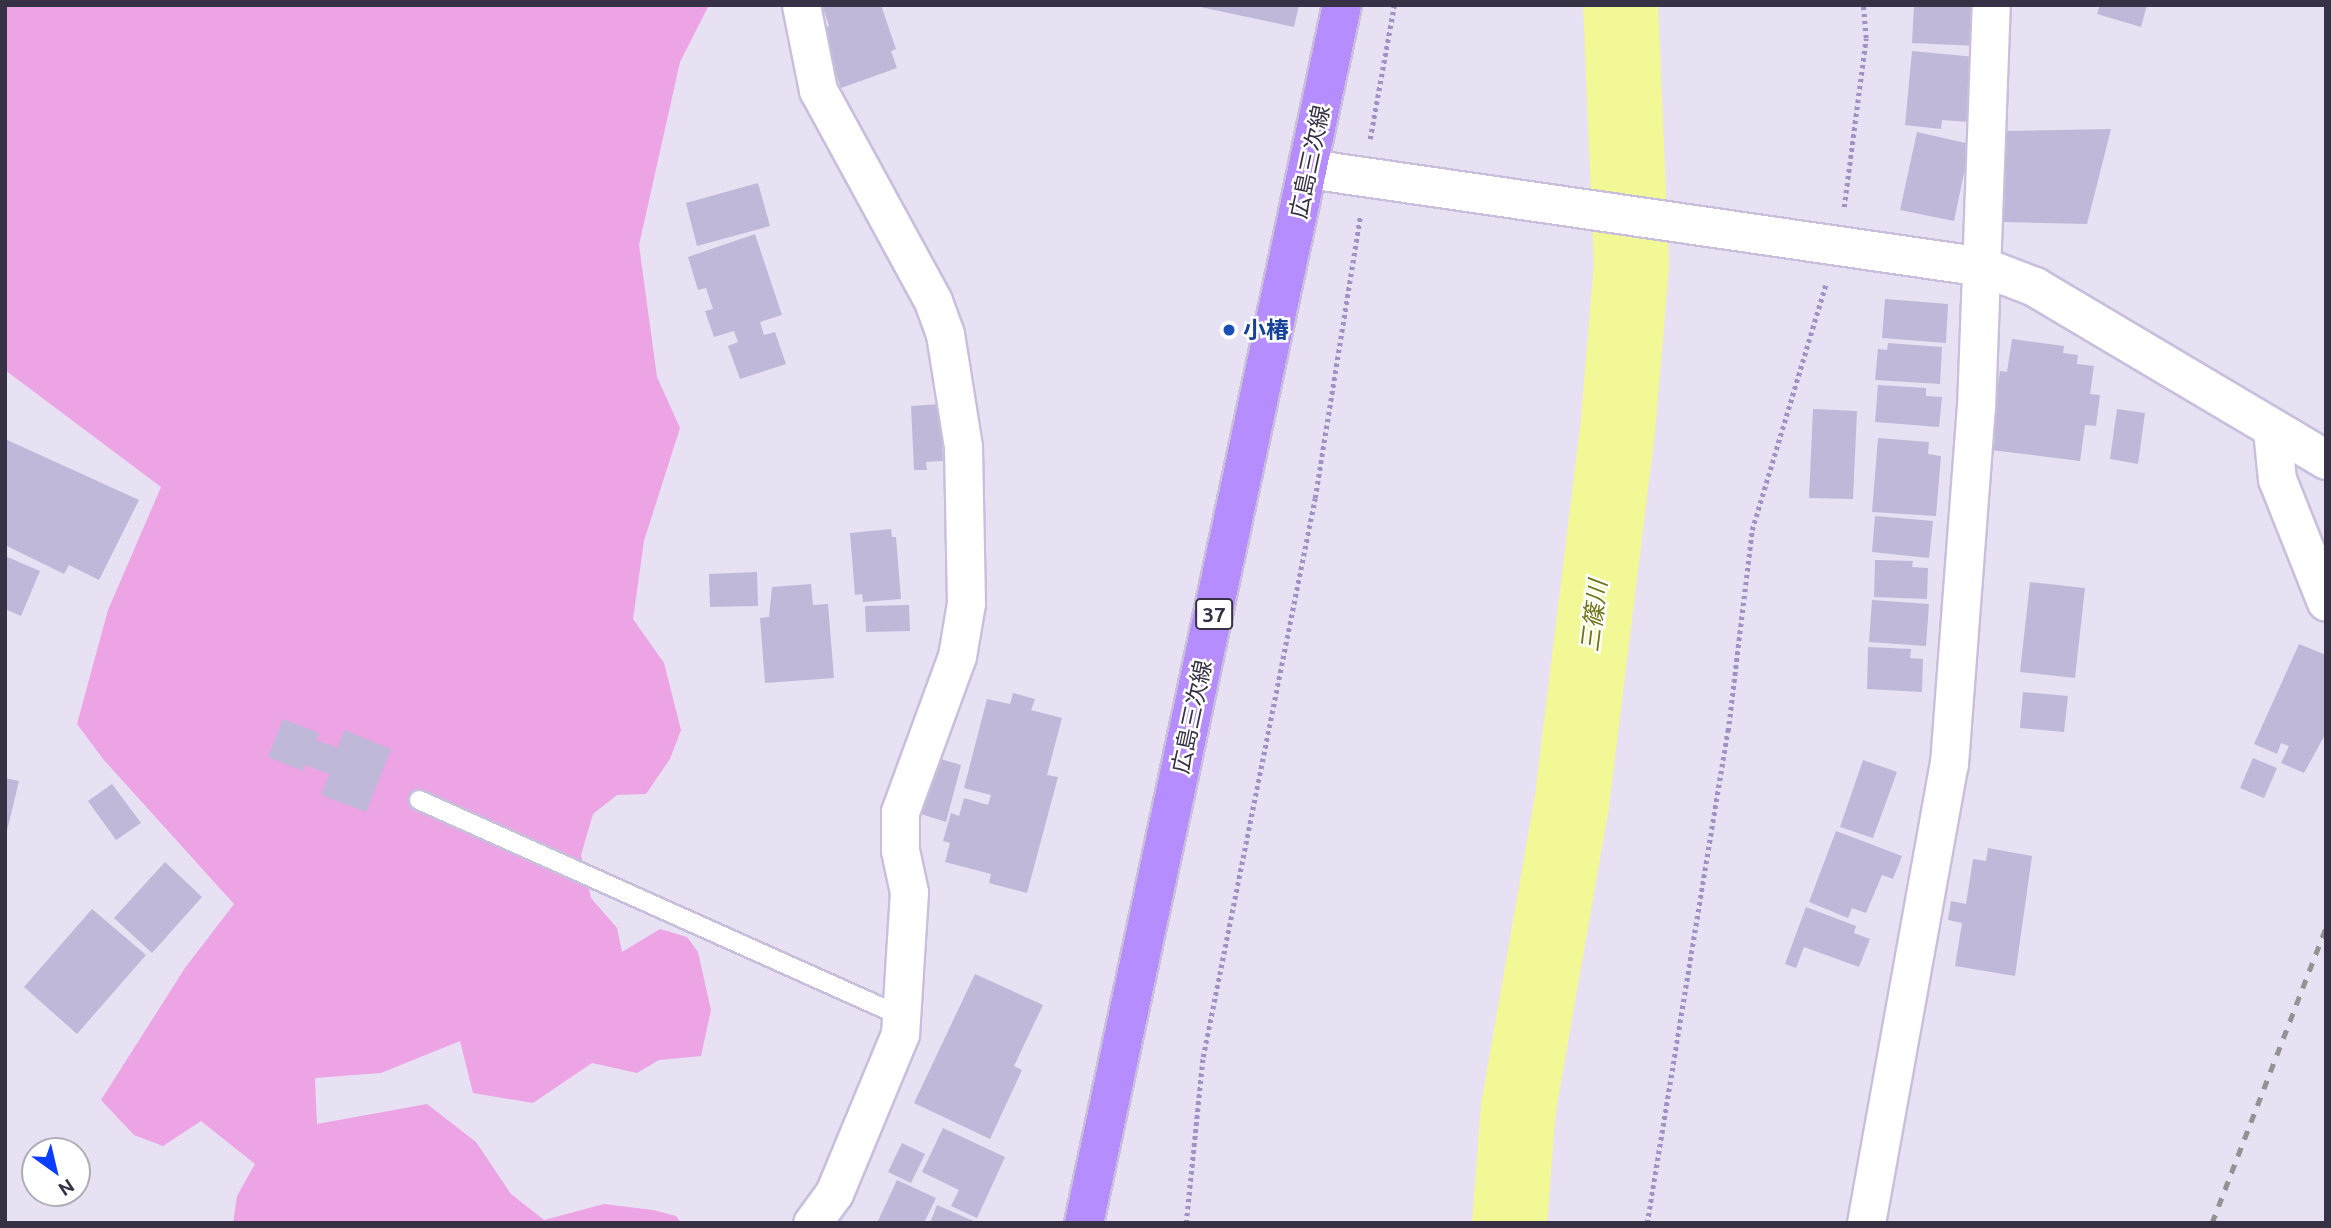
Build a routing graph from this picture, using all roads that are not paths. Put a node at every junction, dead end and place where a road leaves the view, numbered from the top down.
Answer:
1 (801, 5) edge
2 (1342, 5) edge
3 (1991, 5) edge
4 (1309, 169) junction
5 (1983, 267) junction
6 (2272, 430) junction
7 (2326, 460) edge
8 (2326, 602) edge
9 (419, 800) dead end
10 (901, 1016) junction
11 (812, 1223) edge
12 (1084, 1223) edge
13 (1866, 1223) edge

1 - 10 street
2 - 4 main road, 広島三次線 / 37
3 - 5 street
4 - 5 street
4 - 12 main road, 広島三次線 / 37
5 - 6 street
5 - 13 street
6 - 7 street
6 - 8 street
9 - 10 lane
10 - 11 street

